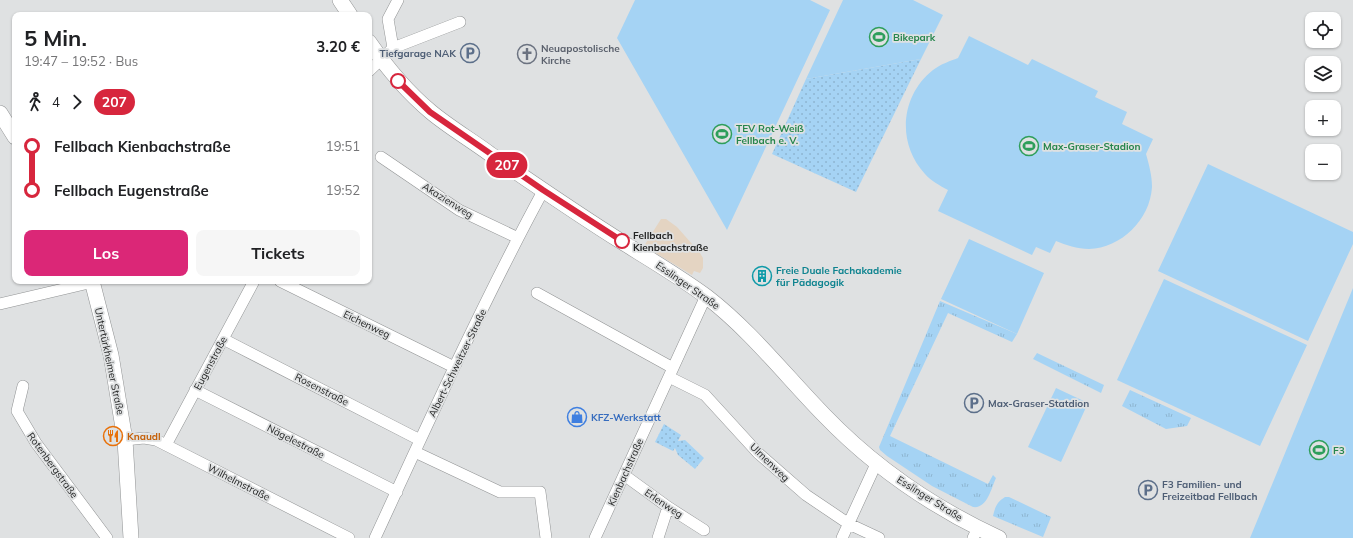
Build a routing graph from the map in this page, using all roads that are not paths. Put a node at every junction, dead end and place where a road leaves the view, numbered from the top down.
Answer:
1 (340, 0) edge
2 (398, 0) edge
3 (348, 12) edge
4 (460, 22) dead end
5 (372, 46) edge
6 (393, 48) junction
7 (381, 59) junction
8 (372, 69) edge
9 (0, 113) edge
10 (12, 132) edge
11 (381, 157) dead end
12 (543, 190) junction
13 (518, 238) junction
14 (80, 284) edge
15 (93, 284) edge
16 (252, 284) edge
17 (286, 284) edge
18 (538, 293) dead end
19 (706, 296) junction
20 (0, 304) edge
21 (223, 339) junction
22 (454, 367) junction
23 (671, 373) junction
24 (23, 386) dead end
25 (196, 390) junction
26 (125, 440) junction
27 (420, 440) junction
28 (166, 445) junction
29 (415, 452) junction
30 (876, 464) junction
31 (624, 475) junction
32 (397, 492) junction
33 (668, 507) junction
34 (849, 524) junction
35 (704, 530) dead end
36 (975, 533) edge
37 (107, 538) edge
38 (131, 538) edge
39 (349, 538) edge
40 (375, 538) edge
41 (546, 538) edge
42 (595, 538) edge
43 (658, 538) edge
44 (842, 538) edge
45 (879, 538) edge
46 (999, 538) edge

1 - 3 main road
2 - 6 street
4 - 6 street
5 - 7 main road, Esslinger Straße
6 - 7 street
7 - 8 street
7 - 12 main road, Esslinger Straße
9 - 10 main road
11 - 13 street, Akazienweg
12 - 13 street, Albert-Schweitzer-Straße
12 - 19 main road, Esslinger Straße
13 - 22 street, Albert-Schweitzer-Straße
14 - 20 street
15 - 26 main road, Untertürkheimer Straße
16 - 21 street, Eugenstraße
17 - 22 street, Eichenweg
18 - 23 street, Ulmenweg
19 - 23 street, Kienbachstraße
19 - 30 main road, Esslinger Straße
21 - 25 street, Eugenstraße
21 - 27 street, Rosenstraße
22 - 27 street, Albert-Schweitzer-Straße
23 - 31 street, Kienbachstraße
23 - 34 street, Ulmenweg
24 - 37 street, Rotenbergstraße
25 - 28 street, Eugenstraße
25 - 32 street, Nägelestraße
26 - 28 street, Wilhelmstraße
26 - 38 main road, Untertürkheimer Straße
27 - 29 street, Albert-Schweitzer-Straße
28 - 39 street, Wilhelmstraße
29 - 32 street, Albert-Schweitzer-Straße
29 - 41 street
30 - 34 street
30 - 36 main road, Esslinger Straße
31 - 33 street, Erlenweg
31 - 42 street, Kienbachstraße
32 - 40 street, Albert-Schweitzer-Straße
33 - 35 street, Erlenweg
33 - 43 street
34 - 44 street
34 - 45 street, Ulmenweg
36 - 46 main road, Esslinger Straße

